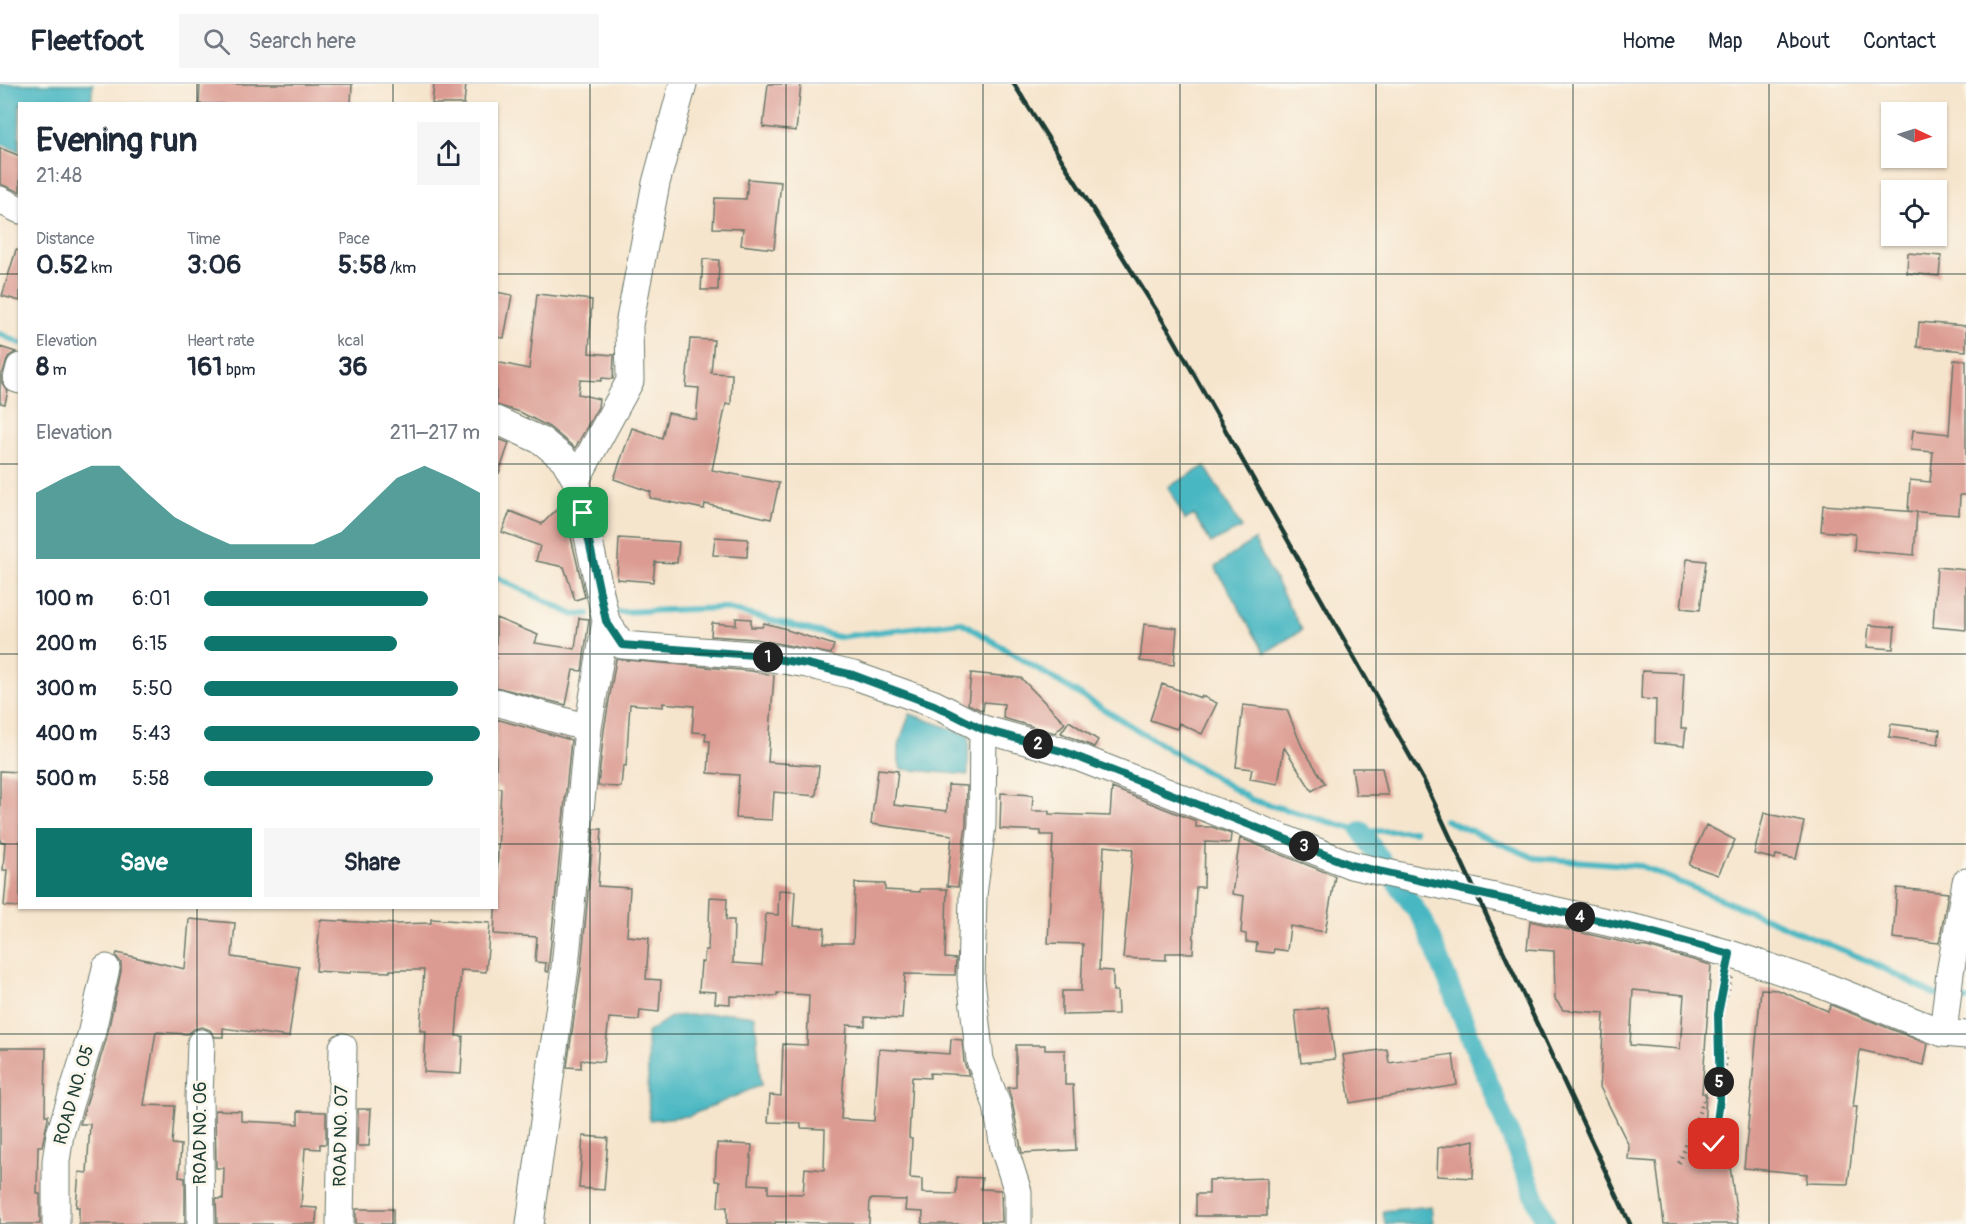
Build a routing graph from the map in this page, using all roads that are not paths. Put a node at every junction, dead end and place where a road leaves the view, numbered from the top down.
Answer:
1 (683, 84) edge
2 (0, 200) edge
3 (18, 209) edge
4 (498, 421) edge
5 (576, 480) junction
6 (606, 621) junction
7 (498, 703) edge
8 (588, 728) junction
9 (982, 729) junction
10 (1966, 882) edge
11 (106, 968) dead end
12 (1954, 1034) edge
13 (201, 1043) dead end
14 (343, 1047) dead end
15 (56, 1224) edge
16 (201, 1224) edge
17 (340, 1224) edge
18 (530, 1224) edge
19 (1018, 1224) edge

1 - 5 street
2 - 3 street
4 - 5 street
5 - 6 street
6 - 8 street
6 - 9 street
7 - 8 street
8 - 18 street
9 - 12 street
9 - 19 street
10 - 12 street
11 - 15 street, ROAD NO. 05
13 - 16 street, ROAD NO. 06
14 - 17 street, ROAD NO. 07

